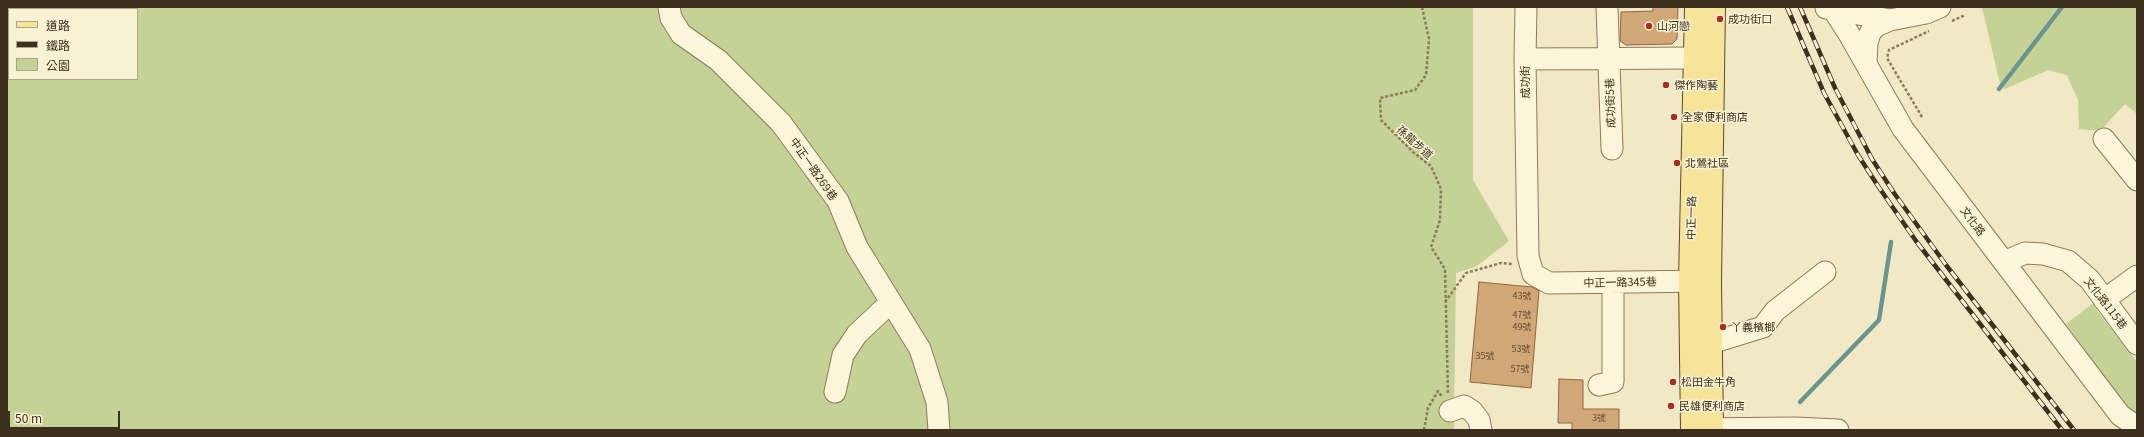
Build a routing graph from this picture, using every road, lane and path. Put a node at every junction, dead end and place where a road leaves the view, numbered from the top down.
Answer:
1 (669, 7) edge
2 (1422, 7) edge
3 (1526, 7) edge
4 (1607, 7) edge
5 (1696, 7) edge
6 (1714, 7) edge
7 (1829, 8) edge
8 (1965, 15) dead end
9 (1942, 16) edge
10 (1890, 20) junction
11 (1931, 31) dead end
12 (1608, 58) junction
13 (1694, 58) junction
14 (1525, 59) junction
15 (1866, 64) junction
16 (1922, 117) dead end
17 (2104, 139) dead end
18 (1612, 149) dead end
19 (2137, 180) edge
20 (2004, 262) junction
21 (1532, 270) junction
22 (1825, 272) dead end
23 (2137, 276) edge
24 (1700, 281) junction
25 (1613, 282) junction
26 (2104, 300) junction
27 (891, 302) junction
28 (1444, 302) junction
29 (1711, 343) junction
30 (2137, 344) edge
31 (1599, 385) dead end
32 (835, 392) dead end
33 (1428, 408) dead end
34 (1450, 411) joint
35 (2137, 427) edge
36 (939, 430) edge
37 (1424, 430) edge
38 (1482, 430) edge
39 (1702, 430) edge
40 (1838, 430) edge

1 - 27 street, 中正一路269巷
2 - 28 path, 孫龍步道
3 - 14 street
4 - 12 street, 成功街5巷
5 - 13 main road, 中正一路
6 - 24 main road, 中正一路
7 - 10 street
7 - 15 street, 文化路
8 - 9 path
9 - 10 street
10 - 15 street
11 - 16 path
12 - 13 street, 成功街
12 - 14 street, 成功街
12 - 18 street, 成功街5巷
13 - 24 main road, 中正一路
14 - 21 street, 成功街
15 - 20 street, 文化路
17 - 19 street
20 - 26 street, 文化路115巷
20 - 35 street, 文化路
21 - 25 street, 中正一路345巷
21 - 28 path
22 - 29 street
23 - 26 street
24 - 25 street, 中正一路345巷
24 - 29 main road, 中正一路
24 - 39 main road, 中正一路
25 - 31 street
26 - 30 street, 文化路115巷
27 - 32 street
27 - 36 street, 中正一路269巷
28 - 34 path, 孫龍步道
29 - 39 main road, 中正一路
33 - 37 path
34 - 38 street
39 - 40 street

